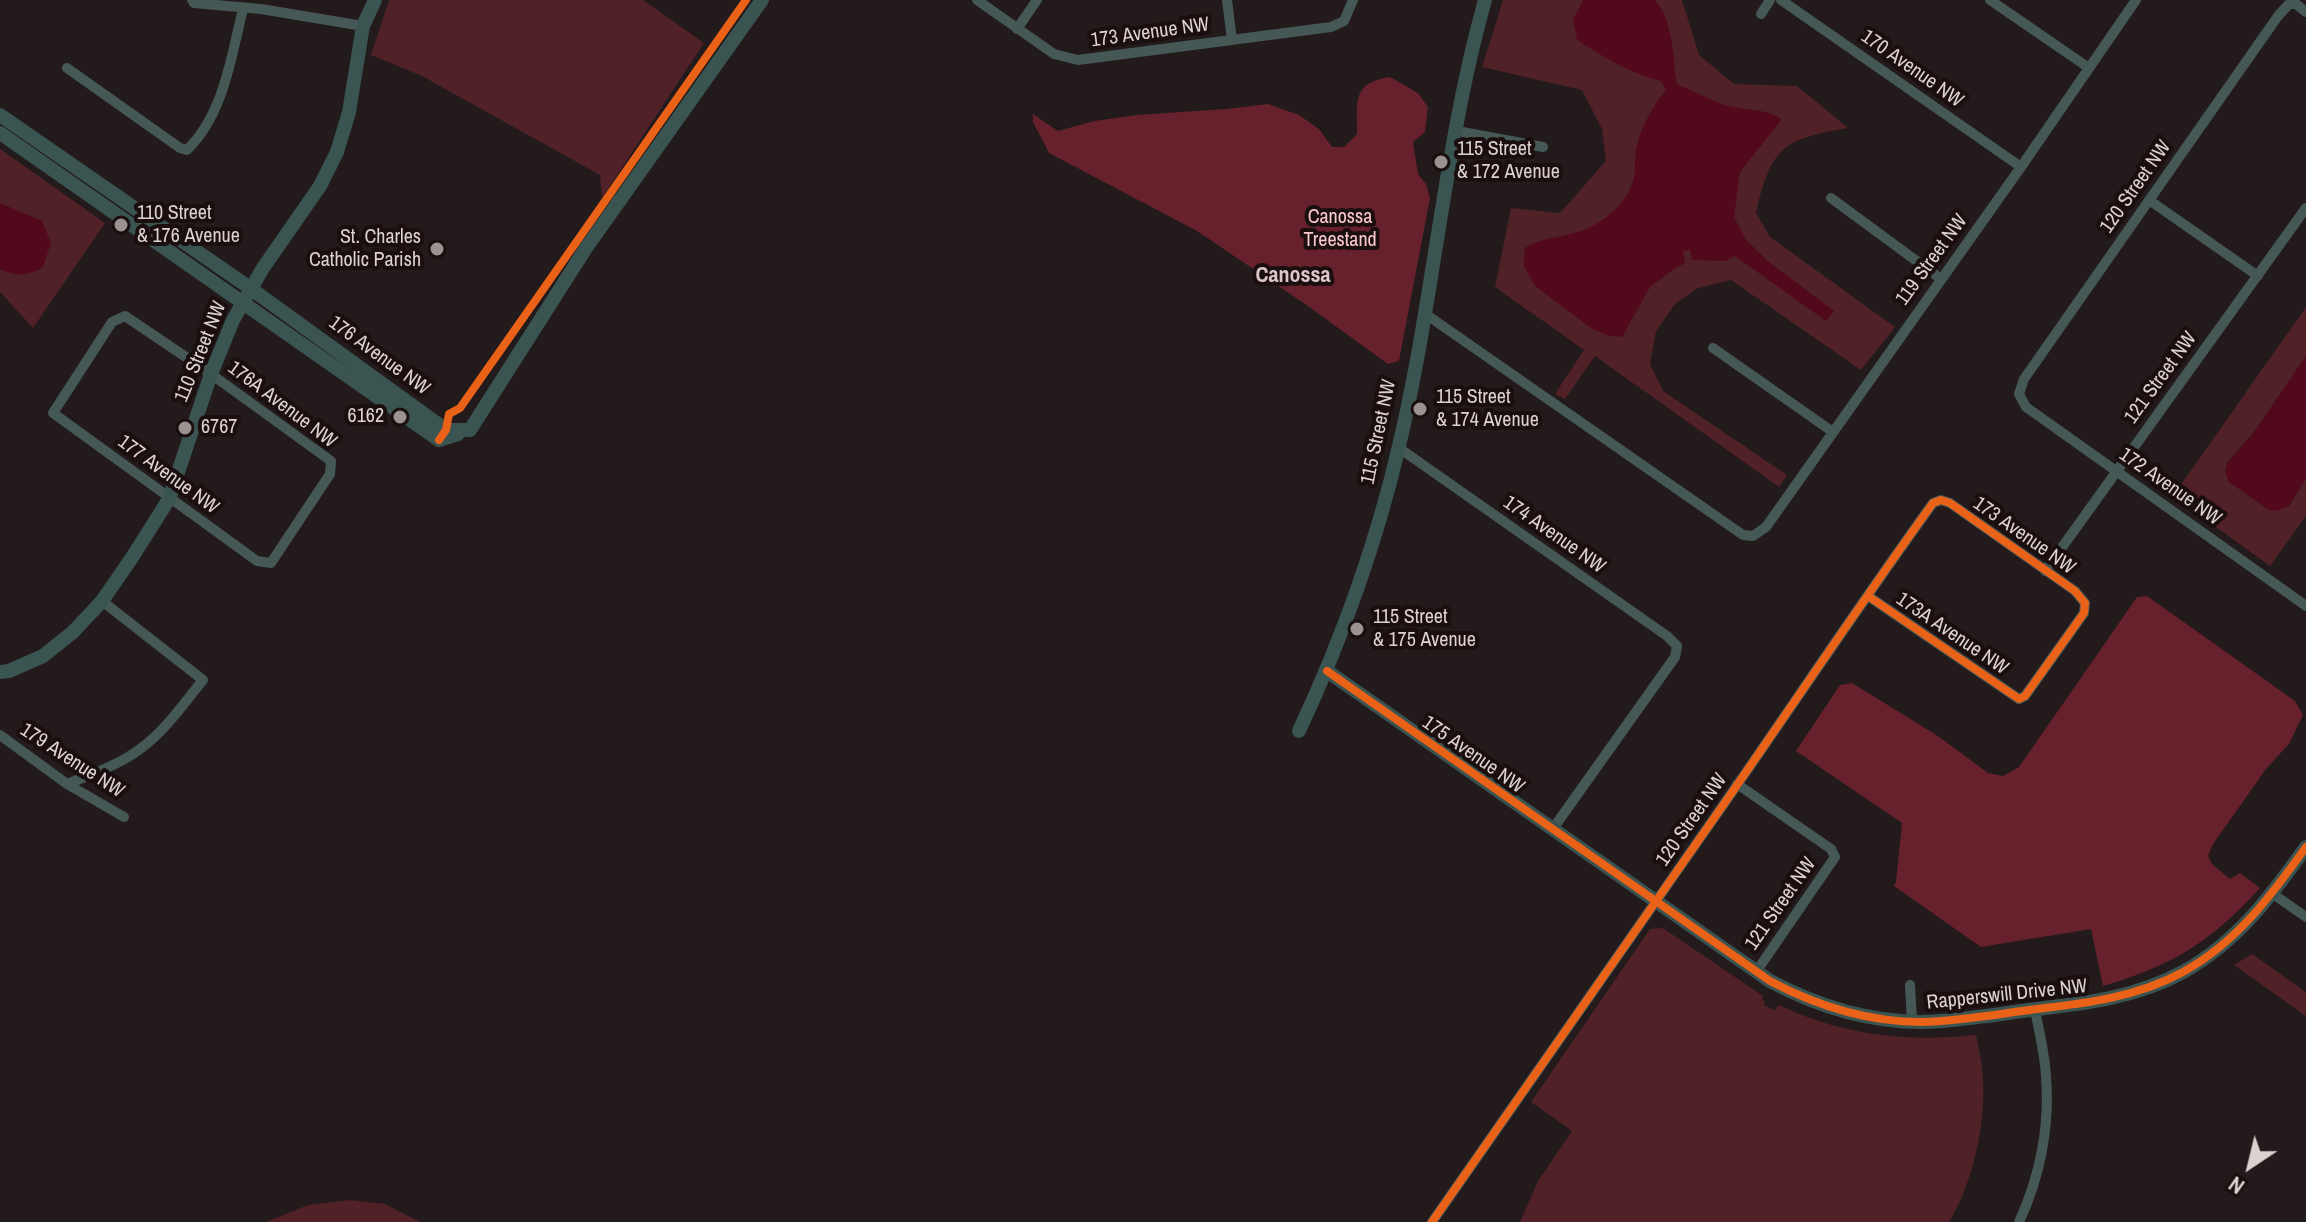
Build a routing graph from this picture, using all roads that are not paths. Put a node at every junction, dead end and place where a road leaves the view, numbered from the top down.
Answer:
1 (192, 0) edge
2 (375, 0) edge
3 (762, 0) edge
4 (977, 0) edge
5 (1037, 0) edge
6 (1227, 0) edge
7 (1353, 0) edge
8 (1485, 0) edge
9 (1770, 0) edge
10 (1781, 0) edge
11 (1990, 0) edge
12 (2136, 0) edge
13 (243, 9) junction
14 (2306, 12) edge
15 (1761, 14) dead end
16 (363, 26) junction
17 (1017, 29) junction
18 (1232, 40) junction
19 (67, 68) dead end
20 (2089, 68) junction
21 (0, 115) edge
22 (1457, 131) junction
23 (0, 133) edge
24 (1543, 147) dead end
25 (2021, 167) junction
26 (1831, 198) dead end
27 (2149, 200) junction
28 (2306, 208) edge
29 (2258, 276) junction
30 (1941, 279) junction
31 (250, 288) junction
32 (242, 301) junction
33 (1424, 313) junction
34 (1713, 348) dead end
35 (211, 374) junction
36 (2019, 394) joint
37 (53, 413) joint
38 (470, 430) junction
39 (1833, 432) junction
40 (1399, 448) junction
41 (2116, 471) junction
42 (169, 499) junction
43 (1941, 500) joint
44 (264, 562) joint
45 (2045, 571) junction
46 (1868, 596) junction
47 (102, 601) junction
48 (2306, 606) edge
49 (1327, 671) junction
50 (0, 672) edge
51 (2019, 699) joint
52 (1299, 731) dead end
53 (0, 735) edge
54 (67, 784) junction
55 (1737, 784) junction
56 (124, 817) dead end
57 (1552, 830) junction
58 (2306, 847) edge
59 (1601, 863) joint
60 (2273, 894) junction
61 (1654, 901) junction
62 (2306, 917) edge
63 (1756, 972) junction
64 (1910, 985) dead end
65 (2035, 1009) junction
66 (1912, 1021) junction
67 (1432, 1222) edge
68 (2019, 1222) edge

1 - 13 street
2 - 16 street, 110 Street NW
3 - 38 street
4 - 17 street, 173 Avenue NW
5 - 17 street
6 - 18 street
7 - 18 street, 173 Avenue NW
8 - 22 street, 115 Street NW
9 - 15 street
10 - 25 street, 170 Avenue NW
11 - 20 street
12 - 20 street, 119 Street NW
13 - 16 street
13 - 19 street
14 - 27 street, 120 Street NW
16 - 31 street, 110 Street NW
17 - 18 street, 173 Avenue NW
20 - 25 street, 119 Street NW
21 - 31 street, 176 Avenue NW
22 - 24 street
22 - 33 street, 115 Street NW
23 - 32 street, 176 Avenue NW
25 - 30 street, 119 Street NW
26 - 30 street
27 - 29 street
27 - 36 street, 120 Street NW
28 - 29 street, 121 Street NW
29 - 41 street, 121 Street NW
30 - 39 street, 119 Street NW
31 - 32 street, 110 Street NW
31 - 38 street, 176 Avenue NW
32 - 35 street, 110 Street NW
32 - 38 street, 176 Avenue NW
33 - 39 street, 119 Street NW
33 - 40 street, 115 Street NW
34 - 39 street
35 - 37 street, 176A Avenue NW
35 - 42 street, 110 Street NW
35 - 44 street, 176A Avenue NW
36 - 41 street, 172 Avenue NW
37 - 42 street, 177 Avenue NW
40 - 49 street, 115 Street NW
40 - 57 street, 174 Avenue NW
41 - 45 street, 121 Street NW
41 - 48 street, 172 Avenue NW
42 - 44 street, 177 Avenue NW
42 - 47 street, 110 Street NW
43 - 45 street, 173 Avenue NW
43 - 46 street, 120 Street NW
45 - 51 street, 173 Avenue NW
46 - 51 street, 173A Avenue NW
46 - 55 street, 120 Street NW
47 - 50 street, 110 Street NW
47 - 54 street
49 - 52 street, 115 Street NW
49 - 57 street, 175 Avenue NW
53 - 54 street, 179 Avenue NW
54 - 56 street, 179 Avenue NW
55 - 61 street, 120 Street NW
55 - 63 street, 121 Street NW
57 - 59 street, 175 Avenue NW
58 - 60 street, Rapperswill Drive NW
59 - 61 street, Rapperswill Drive NW
60 - 62 street
60 - 65 street, Rapperswill Drive NW
61 - 63 street, Rapperswill Drive NW
61 - 67 street, 120 Street NW
63 - 66 street, Rapperswill Drive NW
64 - 66 street, Rapperswill Drive NW
65 - 66 street, Rapperswill Drive NW
65 - 68 street

